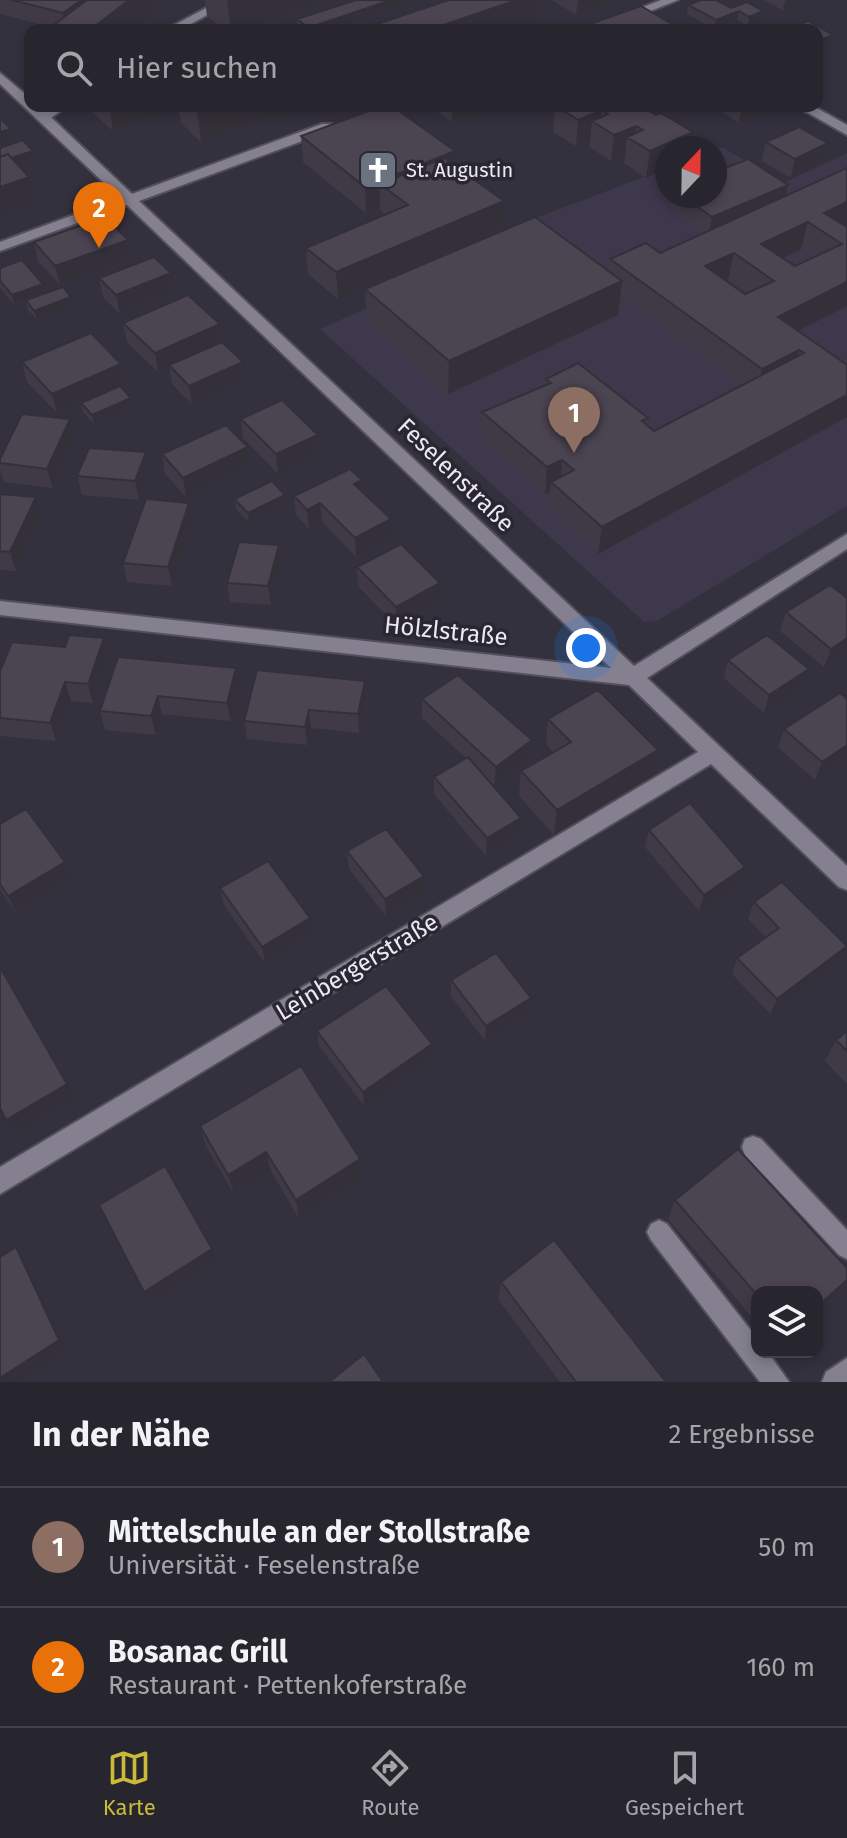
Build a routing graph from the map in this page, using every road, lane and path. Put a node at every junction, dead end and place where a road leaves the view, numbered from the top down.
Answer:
1 (199, 0) edge
2 (229, 0) edge
3 (672, 0) edge
4 (209, 9) junction
5 (640, 12) junction
6 (182, 24) edge
7 (607, 24) edge
8 (661, 24) edge
9 (0, 77) edge
10 (24, 100) edge
11 (36, 112) edge
12 (52, 112) edge
13 (814, 112) edge
14 (43, 118) junction
15 (341, 122) edge
16 (847, 131) edge
17 (130, 200) junction
18 (0, 247) edge
19 (847, 540) edge
20 (0, 608) edge
21 (631, 678) junction
22 (713, 753) junction
23 (847, 880) edge
24 (753, 1147) dead end
25 (0, 1181) edge
26 (659, 1232) dead end
27 (847, 1247) edge
28 (847, 1372) edge
29 (776, 1382) edge
30 (836, 1382) edge

1 - 4 lane
2 - 4 lane
3 - 5 street
4 - 6 lane
5 - 7 street
5 - 8 street
9 - 10 street, Feselenstraße
11 - 14 street, Feselenstraße
12 - 14 lane
13 - 16 street
14 - 17 street, Feselenstraße
15 - 17 street
17 - 18 street
17 - 21 street, Feselenstraße
19 - 21 street
20 - 21 street, Hölzlstraße
21 - 22 street, Feselenstraße
22 - 23 street, Feselenstraße
22 - 25 street, Leinbergerstraße
24 - 27 lane
26 - 29 lane
28 - 30 street

